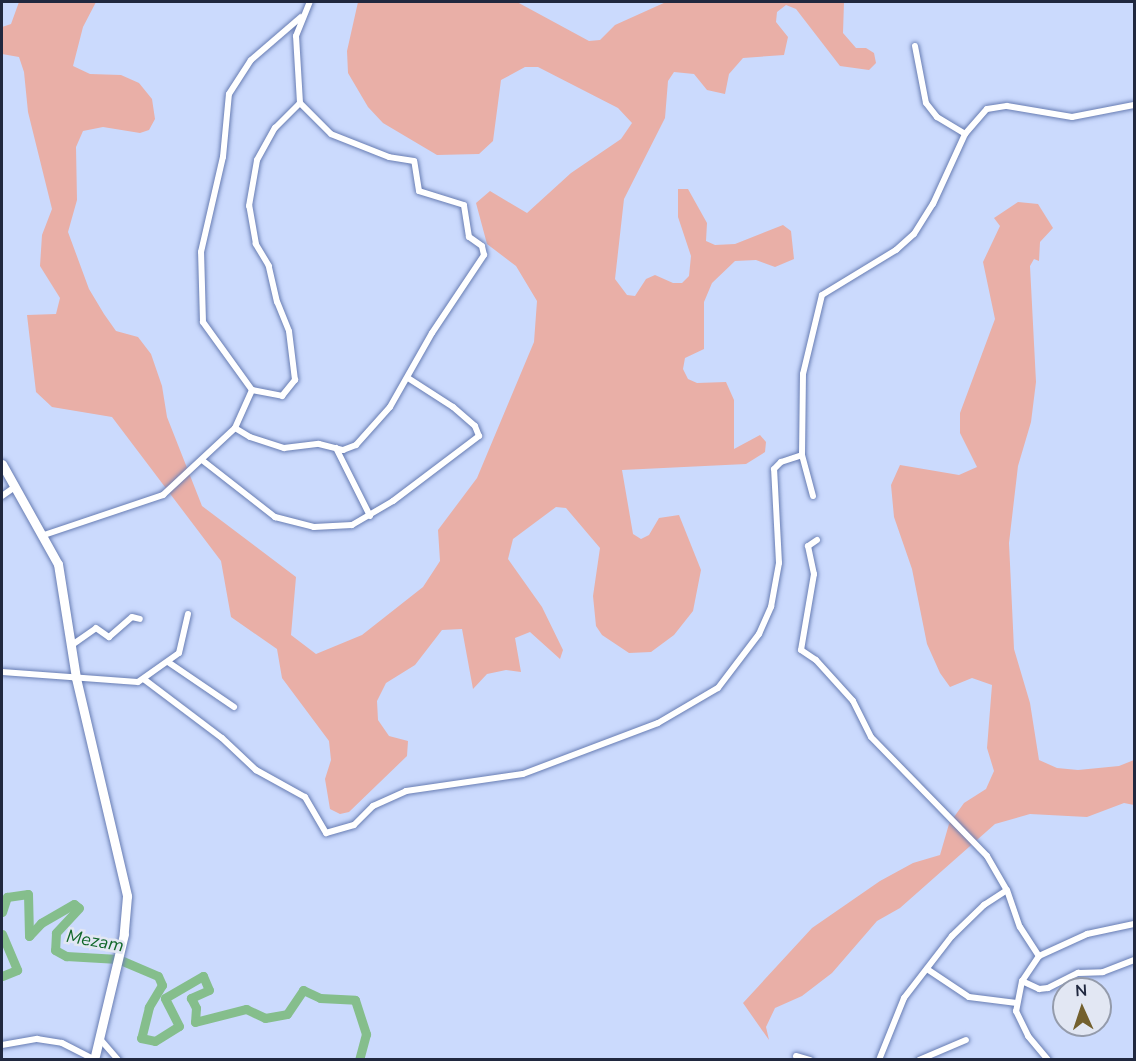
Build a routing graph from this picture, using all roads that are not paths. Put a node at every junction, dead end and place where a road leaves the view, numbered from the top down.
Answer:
1 (310, 2) edge
2 (302, 16) junction
3 (915, 46) dead end
4 (300, 103) junction
5 (1134, 105) edge
6 (965, 134) junction
7 (408, 378) junction
8 (252, 390) junction
9 (235, 428) junction
10 (336, 448) junction
11 (802, 455) junction
12 (202, 460) junction
13 (2, 464) edge
14 (15, 487) junction
15 (2, 496) edge
16 (813, 496) dead end
17 (370, 516) junction
18 (44, 535) junction
19 (816, 540) dead end
20 (188, 614) dead end
21 (140, 618) dead end
22 (72, 645) junction
23 (168, 662) junction
24 (2, 672) edge
25 (76, 678) junction
26 (145, 680) junction
27 (234, 707) dead end
28 (1007, 890) junction
29 (1134, 924) edge
30 (1039, 956) junction
31 (1134, 960) edge
32 (927, 969) junction
33 (1022, 981) junction
34 (1017, 1003) junction
35 (100, 1039) junction
36 (966, 1040) dead end
37 (2, 1045) edge
38 (796, 1056) dead end
39 (94, 1059) edge
40 (118, 1059) edge
41 (810, 1059) edge
42 (879, 1059) edge
43 (919, 1059) edge
44 (1048, 1059) edge

1 - 2 street
2 - 4 street
2 - 8 street
3 - 6 street
4 - 7 street
4 - 8 street
5 - 6 street
6 - 11 street
7 - 10 street
7 - 17 street
8 - 9 street
9 - 10 street
9 - 12 street
10 - 17 street
11 - 16 street
11 - 26 street
12 - 17 street
12 - 18 street
13 - 14 street
14 - 15 street
14 - 18 street
18 - 22 street
19 - 28 street
20 - 23 street
21 - 22 street
22 - 25 street
23 - 26 street
23 - 27 street
24 - 25 street
25 - 26 street
25 - 35 street
28 - 30 street
28 - 32 street
29 - 30 street
30 - 33 street
31 - 33 street
32 - 34 street
32 - 42 street
33 - 34 street
34 - 44 street
35 - 39 street
35 - 40 street
36 - 43 street
37 - 39 street
38 - 41 street

